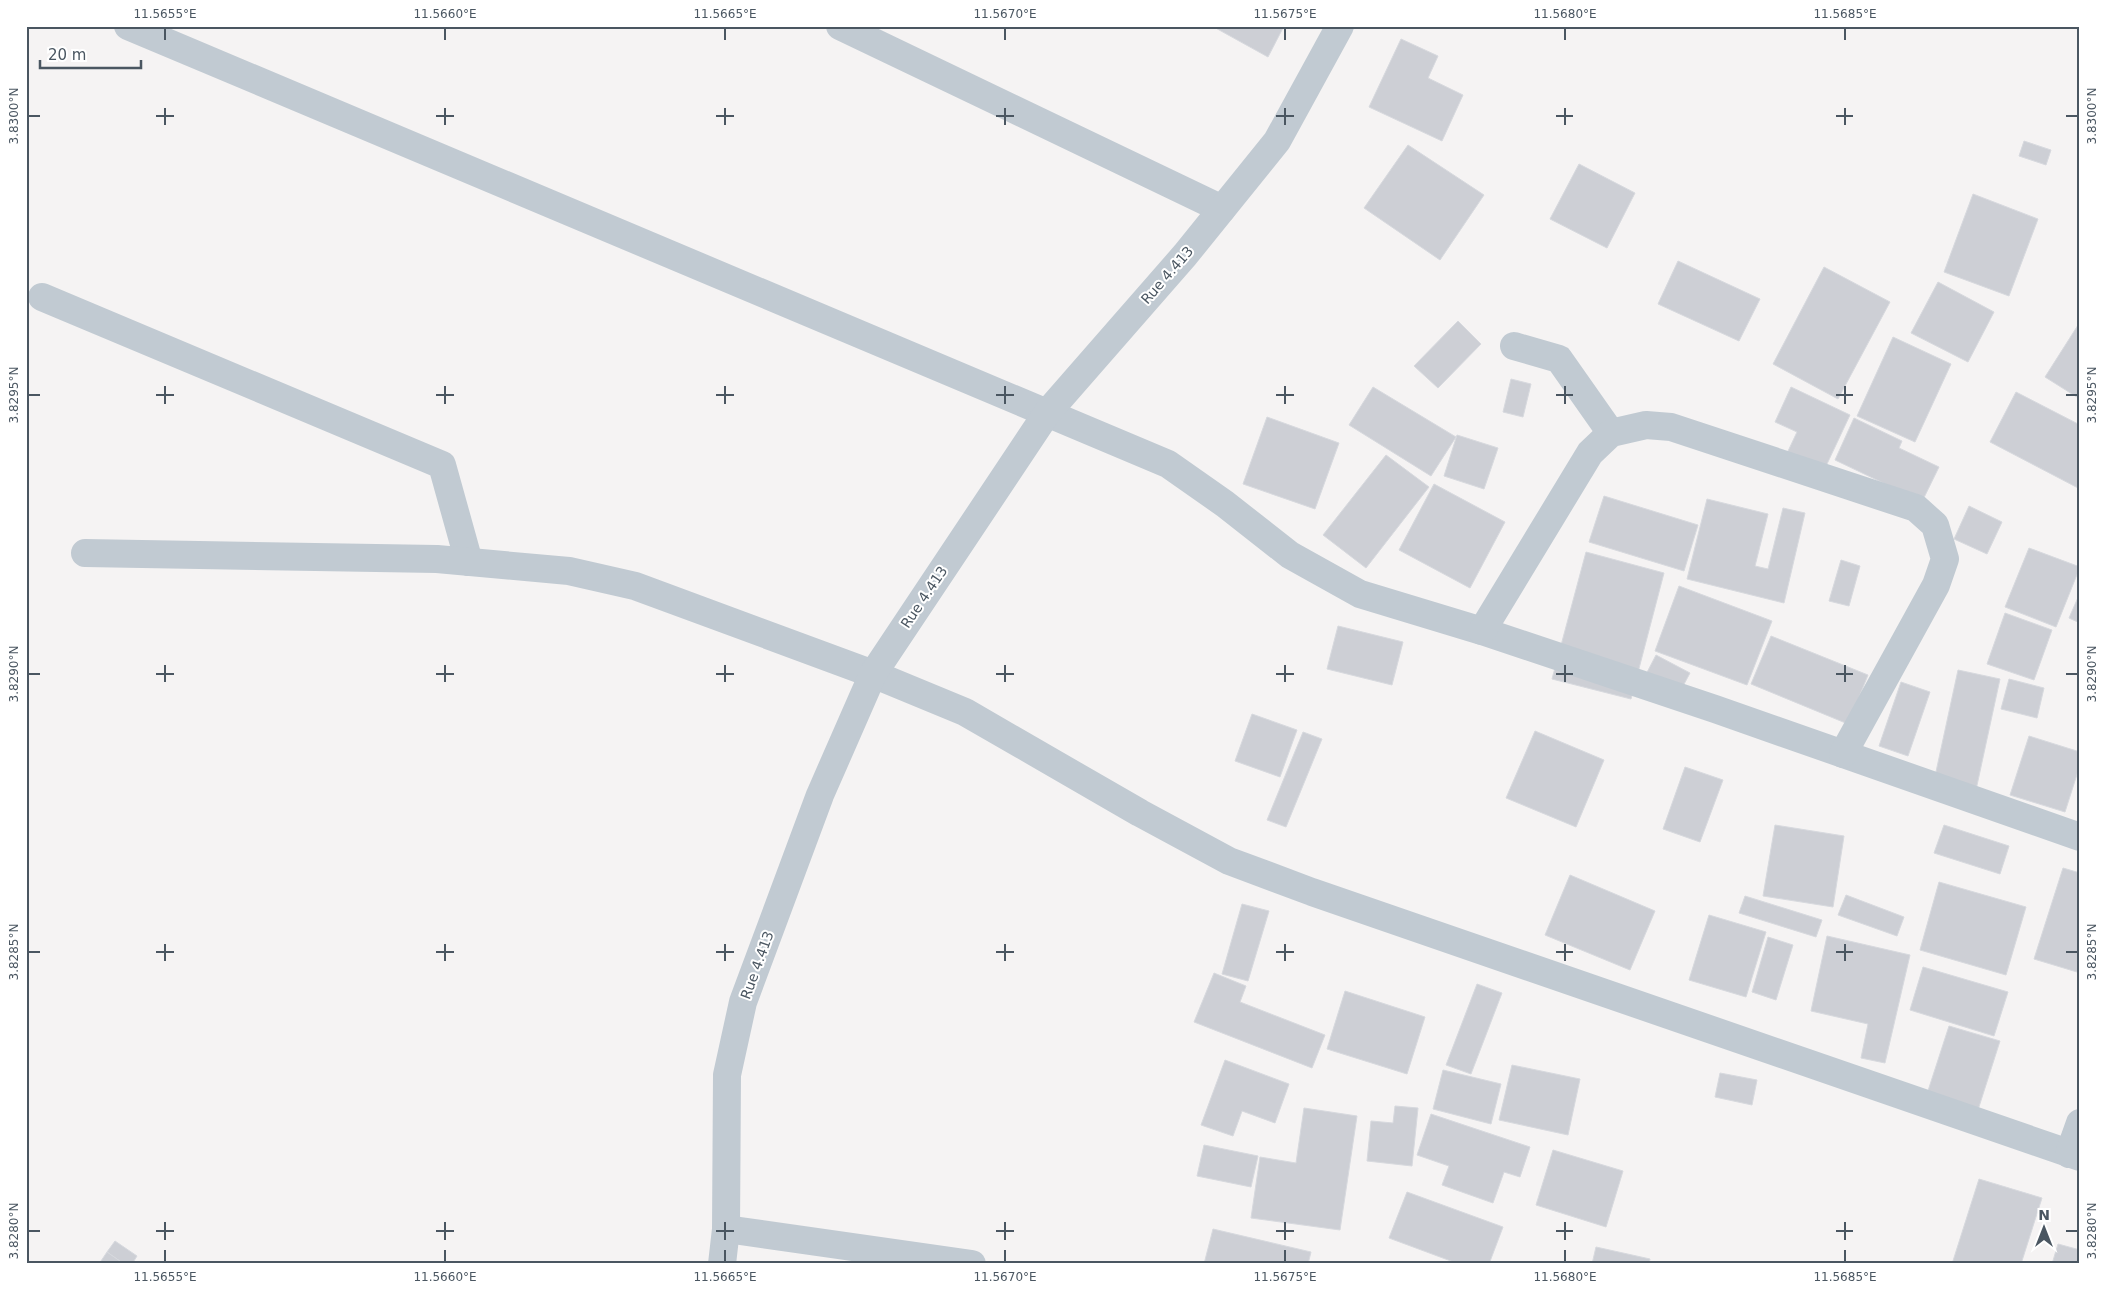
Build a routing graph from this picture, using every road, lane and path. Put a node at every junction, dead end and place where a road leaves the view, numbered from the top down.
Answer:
1 (128, 26) edge
2 (840, 26) edge
3 (1340, 26) edge
4 (1222, 209) junction
5 (42, 297) dead end
6 (1514, 346) dead end
7 (1047, 413) junction
8 (1611, 433) junction
9 (85, 553) dead end
10 (468, 562) junction
11 (1482, 631) junction
12 (873, 674) junction
13 (1844, 754) junction
14 (2080, 837) edge
15 (2080, 1123) edge
16 (2074, 1155) edge
17 (726, 1229) junction
18 (722, 1264) edge
19 (972, 1264) edge

1 - 7 street
2 - 4 street
3 - 4 street, Rue 4.413
4 - 7 street, Rue 4.413
5 - 10 street
6 - 8 street
7 - 11 street
7 - 12 street, Rue 4.413
8 - 11 street
8 - 13 street
9 - 10 street
10 - 12 street
11 - 13 street
12 - 16 street
12 - 17 street, Rue 4.413
13 - 14 street
15 - 16 street
17 - 18 street, Rue 4.413
17 - 19 street

